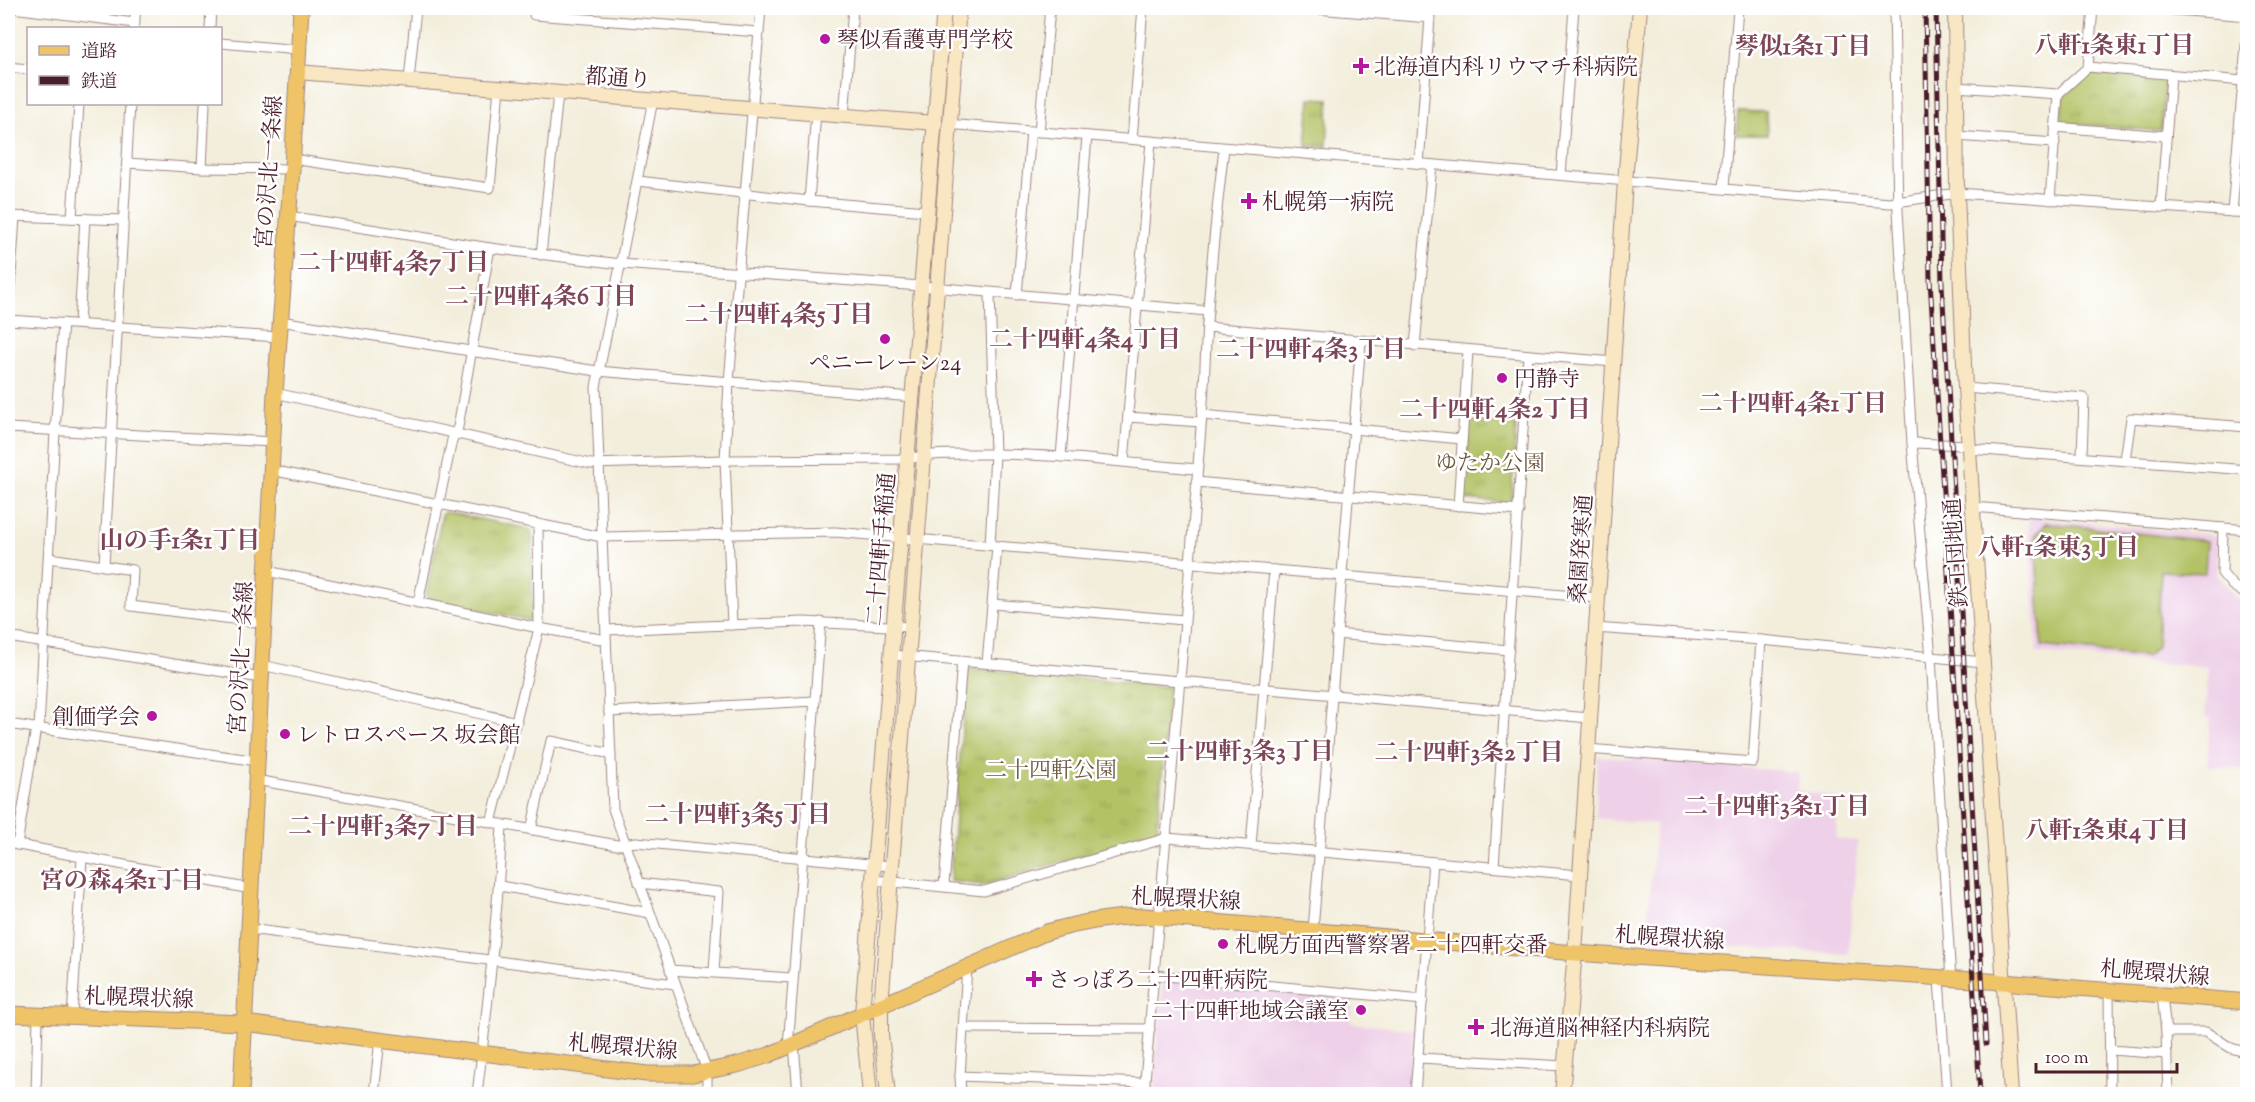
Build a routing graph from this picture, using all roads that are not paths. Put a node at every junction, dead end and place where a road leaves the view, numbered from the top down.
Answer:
1 (12, 8) edge
2 (136, 8) edge
3 (211, 8) edge
4 (301, 8) edge
5 (416, 8) edge
6 (761, 8) edge
7 (853, 8) edge
8 (944, 8) edge
9 (959, 8) edge
10 (1050, 8) edge
11 (1143, 8) edge
12 (1303, 8) edge
13 (1574, 8) edge
14 (1640, 8) edge
15 (1738, 8) edge
16 (1894, 8) edge
17 (1955, 8) edge
18 (2093, 8) edge
19 (2151, 8) edge
20 (534, 15) dead end
21 (2247, 16) edge
22 (2247, 22) edge
23 (134, 26) edge
24 (210, 27) edge
25 (759, 33) junction
26 (222, 43) edge
27 (2247, 49) edge
28 (299, 50) junction
29 (8, 67) edge
30 (2088, 67) junction
31 (27, 69) edge
32 (297, 72) junction
33 (2171, 75) junction
34 (410, 81) junction
35 (2243, 81) junction
36 (1955, 87) junction
37 (499, 88) junction
38 (558, 94) junction
39 (2058, 94) junction
40 (653, 100) junction
41 (79, 105) edge
42 (130, 105) edge
43 (205, 105) edge
44 (753, 108) junction
45 (816, 113) junction
46 (844, 114) junction
47 (942, 124) junction
48 (2055, 127) junction
49 (1035, 132) junction
50 (1087, 136) junction
51 (1956, 136) junction
52 (2166, 136) junction
53 (1132, 139) junction
54 (1151, 141) junction
55 (2055, 143) junction
56 (1224, 148) junction
57 (127, 163) junction
58 (292, 164) junction
59 (1419, 164) junction
60 (1432, 165) junction
61 (202, 168) junction
62 (1561, 175) junction
63 (638, 181) junction
64 (1625, 181) junction
65 (1724, 188) junction
66 (1957, 193) junction
67 (745, 194) junction
68 (2050, 200) junction
69 (809, 201) junction
70 (1898, 203) junction
71 (2161, 207) junction
72 (926, 211) junction
73 (2232, 212) junction
74 (2247, 213) edge
75 (288, 216) junction
76 (11, 217) edge
77 (72, 218) junction
78 (85, 218) junction
79 (124, 219) junction
80 (490, 248) junction
81 (541, 255) junction
82 (621, 264) junction
83 (738, 273) junction
84 (920, 286) junction
85 (937, 288) junction
86 (990, 293) junction
87 (1017, 295) junction
88 (1075, 299) junction
89 (1137, 303) junction
90 (1208, 311) junction
91 (8, 320) edge
92 (280, 321) junction
93 (63, 323) junction
94 (80, 324) junction
95 (118, 327) junction
96 (1207, 327) junction
97 (279, 337) junction
98 (1361, 341) junction
99 (1415, 346) junction
100 (471, 351) junction
101 (1468, 351) junction
102 (1528, 356) junction
103 (1614, 362) junction
104 (597, 371) junction
105 (729, 382) junction
106 (1965, 388) junction
107 (275, 393) junction
108 (912, 397) junction
109 (1128, 417) junction
110 (1202, 419) junction
111 (2247, 427) edge
112 (8, 428) edge
113 (1353, 429) junction
114 (55, 432) junction
115 (111, 434) junction
116 (455, 434) junction
117 (1462, 439) junction
118 (273, 442) junction
119 (1912, 443) junction
120 (1969, 447) junction
121 (924, 454) junction
122 (995, 454) junction
123 (1062, 457) junction
124 (2082, 457) junction
125 (909, 459) junction
126 (725, 460) junction
127 (2125, 460) junction
128 (1124, 462) junction
129 (600, 464) junction
130 (1197, 469) junction
131 (271, 470) junction
132 (2247, 470) edge
133 (1196, 482) junction
134 (1347, 496) junction
135 (439, 504) junction
136 (1458, 506) junction
137 (1973, 507) junction
138 (1519, 511) junction
139 (538, 524) junction
140 (2223, 528) junction
141 (2247, 530) edge
142 (727, 534) junction
143 (602, 537) junction
144 (901, 539) junction
145 (918, 540) junction
146 (994, 546) junction
147 (49, 558) junction
148 (1189, 563) junction
149 (104, 566) junction
150 (267, 570) junction
151 (1274, 570) junction
152 (1340, 576) junction
153 (1513, 591) junction
154 (2247, 596) edge
155 (1597, 598) junction
156 (418, 603) junction
157 (993, 604) junction
158 (1184, 620) junction
159 (821, 622) junction
160 (264, 623) junction
161 (732, 625) junction
162 (903, 626) junction
163 (539, 628) junction
164 (1595, 628) junction
165 (1336, 634) junction
166 (606, 635) junction
167 (8, 637) edge
168 (1761, 640) junction
169 (43, 641) junction
170 (1509, 650) junction
171 (892, 655) junction
172 (907, 656) junction
173 (1932, 658) junction
174 (962, 661) junction
175 (1983, 662) junction
176 (987, 663) junction
177 (261, 672) junction
178 (1179, 681) junction
179 (1264, 689) junction
180 (1331, 695) junction
181 (815, 701) junction
182 (1504, 711) junction
183 (609, 712) junction
184 (1589, 718) junction
185 (517, 722) junction
186 (8, 724) edge
187 (38, 728) junction
188 (1587, 749) junction
189 (610, 754) junction
190 (257, 761) junction
191 (256, 780) junction
192 (491, 823) junction
193 (502, 824) junction
194 (531, 830) junction
195 (1167, 838) junction
196 (12, 844) edge
197 (625, 844) junction
198 (1251, 845) junction
199 (1319, 851) junction
200 (82, 858) junction
201 (802, 858) junction
202 (1433, 862) junction
203 (875, 865) junction
204 (891, 866) junction
205 (1494, 867) junction
206 (1579, 875) junction
207 (873, 880) junction
208 (890, 882) junction
209 (639, 883) junction
210 (500, 886) junction
211 (944, 886) junction
212 (251, 889) junction
213 (650, 913) junction
214 (1158, 916) junction
215 (249, 929) junction
216 (1312, 930) junction
217 (1428, 940) junction
218 (1575, 952) junction
219 (493, 962) junction
220 (967, 968) junction
221 (670, 970) junction
222 (714, 972) junction
223 (1155, 975) junction
224 (792, 978) junction
225 (1945, 980) junction
226 (2003, 982) junction
227 (675, 984) junction
228 (2109, 991) junction
229 (2162, 995) junction
230 (1423, 1000) junction
231 (2247, 1002) edge
232 (881, 1006) junction
233 (8, 1014) edge
234 (862, 1014) junction
235 (38, 1016) junction
236 (72, 1017) junction
237 (244, 1023) junction
238 (963, 1028) junction
239 (1150, 1029) junction
240 (2166, 1032) junction
241 (380, 1039) junction
242 (791, 1046) junction
243 (2110, 1050) junction
244 (2247, 1053) edge
245 (481, 1054) junction
246 (2167, 1054) junction
247 (1419, 1058) junction
248 (1564, 1066) junction
249 (707, 1071) junction
250 (960, 1076) junction
251 (1145, 1083) junction
252 (36, 1095) edge
253 (241, 1095) edge
254 (374, 1095) edge
255 (477, 1095) edge
256 (707, 1095) edge
257 (798, 1095) edge
258 (870, 1095) edge
259 (888, 1095) edge
260 (961, 1095) edge
261 (1144, 1095) edge
262 (1415, 1095) edge
263 (1562, 1095) edge
264 (1947, 1095) edge
265 (2011, 1095) edge
266 (2110, 1095) edge
267 (2168, 1095) edge

1 - 23 street
2 - 23 street
3 - 24 street
4 - 28 main road, 宮の沢北一条線
5 - 34 street
6 - 25 street
7 - 46 street
8 - 47 street, 二十四軒手稲通
9 - 47 street, 二十四軒手稲通
10 - 49 street
11 - 53 street
12 - 59 street
13 - 62 street
14 - 64 street, 桑園発寒通
15 - 65 street
16 - 70 street
17 - 36 street, 鉄工団地通
18 - 30 street
19 - 21 street
20 - 25 street
22 - 27 street
25 - 44 street
26 - 28 street
27 - 35 street
28 - 32 main road, 宮の沢北一条線
29 - 31 street
30 - 33 street
30 - 39 street
32 - 34 street, 都通り
32 - 58 main road, 宮の沢北一条線
33 - 35 street
33 - 52 street
34 - 37 street, 都通り
35 - 73 street
36 - 39 street
36 - 51 street, 鉄工団地通
37 - 38 street, 都通り
37 - 58 street
38 - 40 street, 都通り
38 - 81 street
39 - 48 street
40 - 44 street, 都通り
40 - 63 street
41 - 77 street
42 - 57 street
43 - 61 street
44 - 45 street, 都通り
44 - 67 street
45 - 46 street, 都通り
45 - 69 street
46 - 47 street, 都通り
47 - 49 street
47 - 72 street, 二十四軒手稲通
47 - 85 street, 二十四軒手稲通
48 - 52 street
48 - 55 street
49 - 50 street
49 - 87 street
50 - 53 street
50 - 88 street
51 - 55 street
51 - 66 street, 鉄工団地通
52 - 71 street
53 - 54 street
54 - 56 street
54 - 89 street
55 - 68 street
56 - 59 street
56 - 90 street
57 - 61 street
57 - 79 street
58 - 61 street
58 - 75 main road, 宮の沢北一条線
59 - 60 street
60 - 62 street
60 - 99 street
62 - 64 street
63 - 67 street
63 - 82 street
64 - 65 street
64 - 103 street, 桑園発寒通
65 - 70 street
66 - 68 street
66 - 70 street
66 - 106 street, 鉄工団地通
67 - 69 street
67 - 83 street
68 - 71 street
69 - 72 street
70 - 119 street
71 - 73 street
72 - 84 street, 二十四軒手稲通
73 - 74 street
75 - 80 street
75 - 92 main road, 宮の沢北一条線
76 - 77 street
76 - 91 street
77 - 78 street
78 - 79 street
78 - 94 street
79 - 95 street
80 - 81 street
80 - 100 street
81 - 82 street
82 - 83 street
82 - 104 street
83 - 84 street
83 - 105 street
84 - 85 street
84 - 108 street, 二十四軒手稲通
85 - 86 street
85 - 121 street, 二十四軒手稲通
86 - 87 street
86 - 122 street
87 - 88 street
88 - 89 street
88 - 123 street
89 - 90 street
89 - 109 street
90 - 96 street
91 - 93 street
92 - 97 main road, 宮の沢北一条線
92 - 100 street
93 - 94 street
93 - 114 street
94 - 95 street
95 - 97 street
95 - 115 street
96 - 98 street
96 - 110 street
97 - 107 main road, 宮の沢北一条線
98 - 99 street
98 - 113 street
99 - 101 street
100 - 104 street
100 - 116 street
101 - 102 street
101 - 117 street
102 - 103 street
102 - 138 street
103 - 155 street, 桑園発寒通
104 - 105 street
104 - 129 street
105 - 108 street
105 - 126 street
106 - 120 street, 鉄工団地通
106 - 124 street
107 - 116 street
107 - 118 main road, 宮の沢北一条線
108 - 125 street, 二十四軒手稲通
109 - 110 street
109 - 128 street
110 - 113 street
110 - 130 street
111 - 127 street
112 - 114 street
113 - 117 street
113 - 134 street
114 - 115 street
114 - 147 street
115 - 118 street
115 - 149 street
116 - 129 street
116 - 135 street
117 - 136 street
118 - 131 main road, 宮の沢北一条線
119 - 120 street
119 - 173 street
120 - 124 street
120 - 137 street, 鉄工団地通
121 - 122 street
121 - 125 street
121 - 145 street, 二十四軒手稲通
122 - 123 street
122 - 146 street
123 - 128 street
124 - 127 street
125 - 126 street
125 - 144 street, 二十四軒手稲通
126 - 129 street
126 - 142 street
127 - 132 street
128 - 130 street
129 - 143 street
130 - 133 street
131 - 135 street
131 - 150 main road, 宮の沢北一条線
133 - 134 street
133 - 148 street
134 - 136 street
134 - 152 street
135 - 139 street
135 - 156 street
136 - 138 street
137 - 140 street
137 - 175 street, 鉄工団地通
138 - 153 street
139 - 143 street
139 - 163 street
140 - 141 street
140 - 154 street
142 - 143 street
142 - 144 street
142 - 161 street
143 - 166 street
144 - 145 street
144 - 162 street, 二十四軒手稲通
145 - 146 street
145 - 162 street, 二十四軒手稲通
146 - 148 street
146 - 157 street
147 - 149 street
147 - 169 street
148 - 151 street
148 - 158 street
149 - 160 street
150 - 156 street
150 - 160 main road, 宮の沢北一条線
151 - 152 street
151 - 179 street
152 - 153 street
152 - 165 street
153 - 155 street
153 - 170 street
155 - 164 street, 桑園発寒通
156 - 163 street
157 - 158 street
157 - 176 street
158 - 178 street
159 - 161 street
159 - 162 street
159 - 181 street
160 - 177 main road, 宮の沢北一条線
161 - 166 street
162 - 171 street, 二十四軒手稲通
162 - 172 street, 二十四軒手稲通
163 - 166 street
163 - 185 street
164 - 168 street
164 - 184 street, 桑園発寒通
165 - 170 street
165 - 180 street
166 - 183 street
167 - 169 street
168 - 173 street
168 - 188 street
169 - 177 street
169 - 187 street
170 - 182 street
171 - 172 street
171 - 203 street, 二十四軒手稲通
172 - 174 street
172 - 204 street, 二十四軒手稲通
173 - 175 street
173 - 225 street
174 - 176 street
174 - 211 street
175 - 226 street, 鉄工団地通
176 - 178 street
177 - 185 street
177 - 190 main road, 宮の沢北一条線
178 - 179 street
178 - 195 street
179 - 180 street
179 - 198 street
180 - 182 street
180 - 199 street
181 - 183 street
181 - 201 street
182 - 184 street
182 - 205 street
183 - 189 street
184 - 188 street, 桑園発寒通
185 - 192 street
186 - 187 street
187 - 190 street
187 - 196 street
188 - 206 street, 桑園発寒通
189 - 194 street
189 - 197 street
190 - 191 main road, 宮の沢北一条線
191 - 192 street
191 - 212 main road, 宮の沢北一条線
192 - 193 street
193 - 194 street
193 - 210 street
194 - 197 street
195 - 198 street
195 - 211 street
195 - 214 street
196 - 200 street
197 - 201 street
197 - 209 street
198 - 199 street
199 - 202 street
199 - 216 street
200 - 212 street
200 - 236 street
201 - 203 street
201 - 224 street
202 - 205 street
202 - 217 street
203 - 204 street
203 - 207 street, 二十四軒手稲通
204 - 208 street, 二十四軒手稲通
205 - 206 street
206 - 218 street, 桑園発寒通
207 - 208 street
207 - 234 street, 二十四軒手稲通
208 - 211 street
208 - 232 street, 二十四軒手稲通
209 - 213 street
209 - 222 street
210 - 213 street
210 - 219 street
212 - 215 main road, 宮の沢北一条線
213 - 221 street
214 - 216 main road, 札幌環状線
214 - 220 main road, 札幌環状線
214 - 223 street
215 - 219 street
215 - 237 main road, 宮の沢北一条線
216 - 217 main road, 札幌環状線
217 - 218 main road, 札幌環状線
217 - 230 street
218 - 225 main road, 札幌環状線
218 - 248 street, 桑園発寒通
219 - 227 street
219 - 245 street
220 - 232 main road, 札幌環状線
220 - 238 street
221 - 222 street
221 - 227 street
222 - 224 street
223 - 230 street
223 - 239 street
224 - 242 street
225 - 226 main road, 札幌環状線
225 - 264 street
226 - 228 main road, 札幌環状線
226 - 265 street, 鉄工団地通
227 - 249 street
228 - 229 main road, 札幌環状線
228 - 243 street
229 - 231 main road, 札幌環状線
229 - 240 street
230 - 247 street
232 - 234 main road, 札幌環状線
232 - 259 street, 二十四軒手稲通
233 - 235 main road, 札幌環状線
234 - 242 main road, 札幌環状線
234 - 258 street, 二十四軒手稲通
235 - 236 main road, 札幌環状線
235 - 252 street
236 - 237 main road, 札幌環状線
237 - 241 main road, 札幌環状線
237 - 253 main road, 宮の沢北一条線
238 - 239 street
238 - 250 street
239 - 251 street
240 - 244 street
240 - 246 street
241 - 245 main road, 札幌環状線
241 - 254 street
242 - 249 main road, 札幌環状線
242 - 257 street
243 - 246 street
243 - 266 street
245 - 249 main road, 札幌環状線
245 - 255 street
246 - 267 street
247 - 248 street
247 - 262 street
248 - 263 street, 桑園発寒通
249 - 256 street
250 - 251 street
250 - 260 street
251 - 261 street

